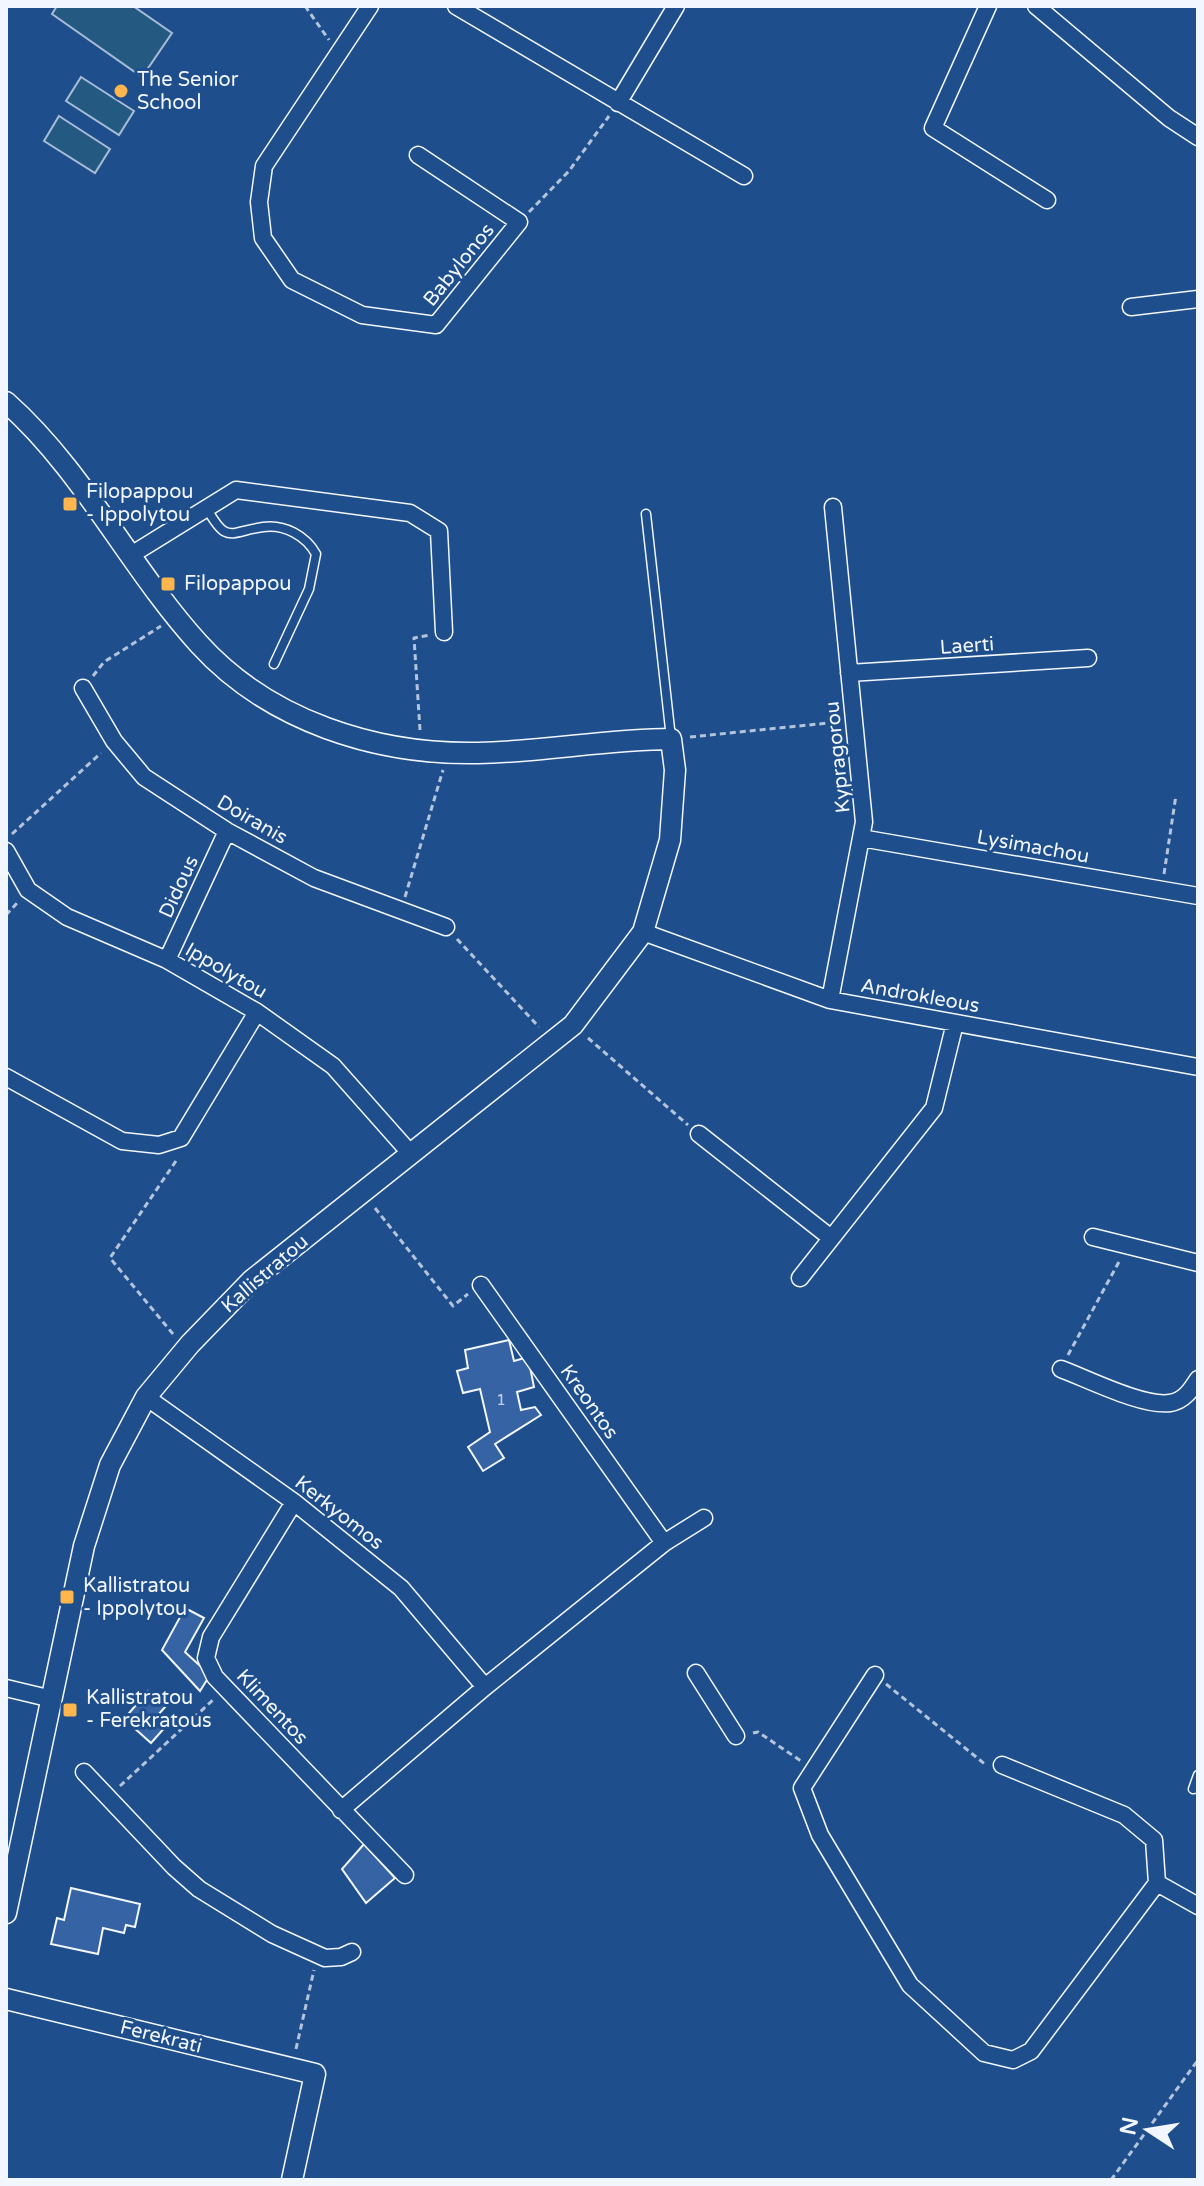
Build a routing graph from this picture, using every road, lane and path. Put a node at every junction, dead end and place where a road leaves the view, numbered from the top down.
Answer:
1 (305, 6) edge
2 (370, 6) edge
3 (456, 6) edge
4 (676, 6) edge
5 (988, 6) edge
6 (1036, 6) edge
7 (339, 52) junction
8 (618, 103) junction
9 (1198, 137) edge
10 (418, 155) dead end
11 (744, 176) dead end
12 (1047, 200) dead end
13 (519, 222) junction
14 (1198, 299) edge
15 (1131, 307) dead end
16 (8, 410) edge
17 (206, 506) junction
18 (833, 507) dead end
19 (646, 514) dead end
20 (131, 555) junction
21 (177, 616) junction
22 (444, 632) joint
23 (1088, 658) dead end
24 (274, 664) dead end
25 (849, 673) junction
26 (83, 688) joint
27 (854, 720) junction
28 (671, 739) junction
29 (114, 741) junction
30 (421, 750) junction
31 (449, 751) junction
32 (1176, 795) dead end
33 (227, 831) junction
34 (861, 838) junction
35 (6, 839) edge
36 (6, 851) edge
37 (1162, 890) junction
38 (1198, 896) edge
39 (401, 912) junction
40 (446, 927) joint
41 (643, 932) junction
42 (167, 960) junction
43 (830, 1000) junction
44 (257, 1012) junction
45 (955, 1023) junction
46 (573, 1025) junction
47 (553, 1041) junction
48 (1198, 1067) edge
49 (6, 1077) edge
50 (699, 1134) joint
51 (171, 1141) junction
52 (411, 1154) junction
53 (362, 1193) junction
54 (1093, 1237) dead end
55 (831, 1238) junction
56 (1127, 1246) junction
57 (1198, 1263) edge
58 (800, 1278) dead end
59 (481, 1285) joint
60 (185, 1349) junction
61 (1061, 1369) joint
62 (1198, 1379) edge
63 (146, 1397) junction
64 (294, 1502) junction
65 (704, 1518) dead end
66 (664, 1543) junction
67 (696, 1673) dead end
68 (875, 1675) joint
69 (485, 1687) junction
70 (6, 1688) edge
71 (226, 1688) junction
72 (52, 1699) junction
73 (736, 1736) joint
74 (1002, 1765) joint
75 (814, 1770) junction
76 (84, 1772) dead end
77 (1198, 1775) edge
78 (1198, 1788) edge
79 (110, 1799) junction
80 (341, 1810) junction
81 (405, 1875) dead end
82 (1157, 1883) junction
83 (1198, 1906) edge
84 (6, 1913) edge
85 (352, 1952) dead end
86 (318, 1955) junction
87 (6, 1999) edge
88 (1198, 2060) edge
89 (291, 2068) junction
90 (292, 2180) edge
91 (1111, 2180) edge

1 - 7 path
2 - 7 street, Babylonos
3 - 8 street
4 - 8 street
5 - 12 street
6 - 9 street
7 - 13 street, Babylonos
8 - 11 street
8 - 13 path
10 - 13 street, Babylonos
14 - 15 street
16 - 20 street
17 - 20 street
17 - 22 street
17 - 24 lane
18 - 25 street, Kypragorou
19 - 28 lane
20 - 21 street
21 - 26 path
21 - 30 street
22 - 30 path
23 - 25 street, Laerti
25 - 27 street, Kypragorou
26 - 29 street, Doiranis
27 - 28 path
27 - 34 street, Kypragorou
28 - 31 street
28 - 41 street, Kallistratou
29 - 33 street, Doiranis
29 - 35 path
30 - 31 street
31 - 39 path
32 - 37 path
33 - 39 street, Doiranis
33 - 42 street, Didous
34 - 37 street, Lysimachou
34 - 43 street, Kypragorou
36 - 42 street, Ippolytou
37 - 38 street, Lysimachou
39 - 40 street, Doiranis
40 - 47 path
41 - 43 street, Androkleous
41 - 46 street, Kallistratou
42 - 44 street, Ippolytou
43 - 45 street, Androkleous
44 - 51 street
44 - 52 street, Ippolytou
45 - 48 street, Androkleous
45 - 55 street
46 - 47 street, Kallistratou
46 - 50 path
47 - 52 street, Kallistratou
49 - 51 street
50 - 55 street
51 - 60 path
52 - 53 street, Kallistratou
53 - 59 path
53 - 60 street, Kallistratou
54 - 56 street
55 - 58 street
56 - 57 street
56 - 61 path
59 - 66 street, Kreontos
60 - 63 street, Kallistratou
61 - 62 street
63 - 64 street, Kerkyomos
63 - 72 street, Kallistratou
64 - 69 street, Kerkyomos
64 - 71 street, Klimentos
65 - 66 street
66 - 69 street
67 - 73 street
68 - 74 path
68 - 75 street
69 - 80 street
70 - 72 street
71 - 79 path
71 - 80 street, Klimentos
72 - 84 street, Kallistratou
73 - 75 path
74 - 82 street
75 - 82 street
76 - 79 street
77 - 78 lane
79 - 86 street
80 - 81 street, Klimentos
82 - 83 street
85 - 86 street
86 - 89 path
87 - 89 street, Ferekrati
88 - 91 path
89 - 90 street, Ferekrati

